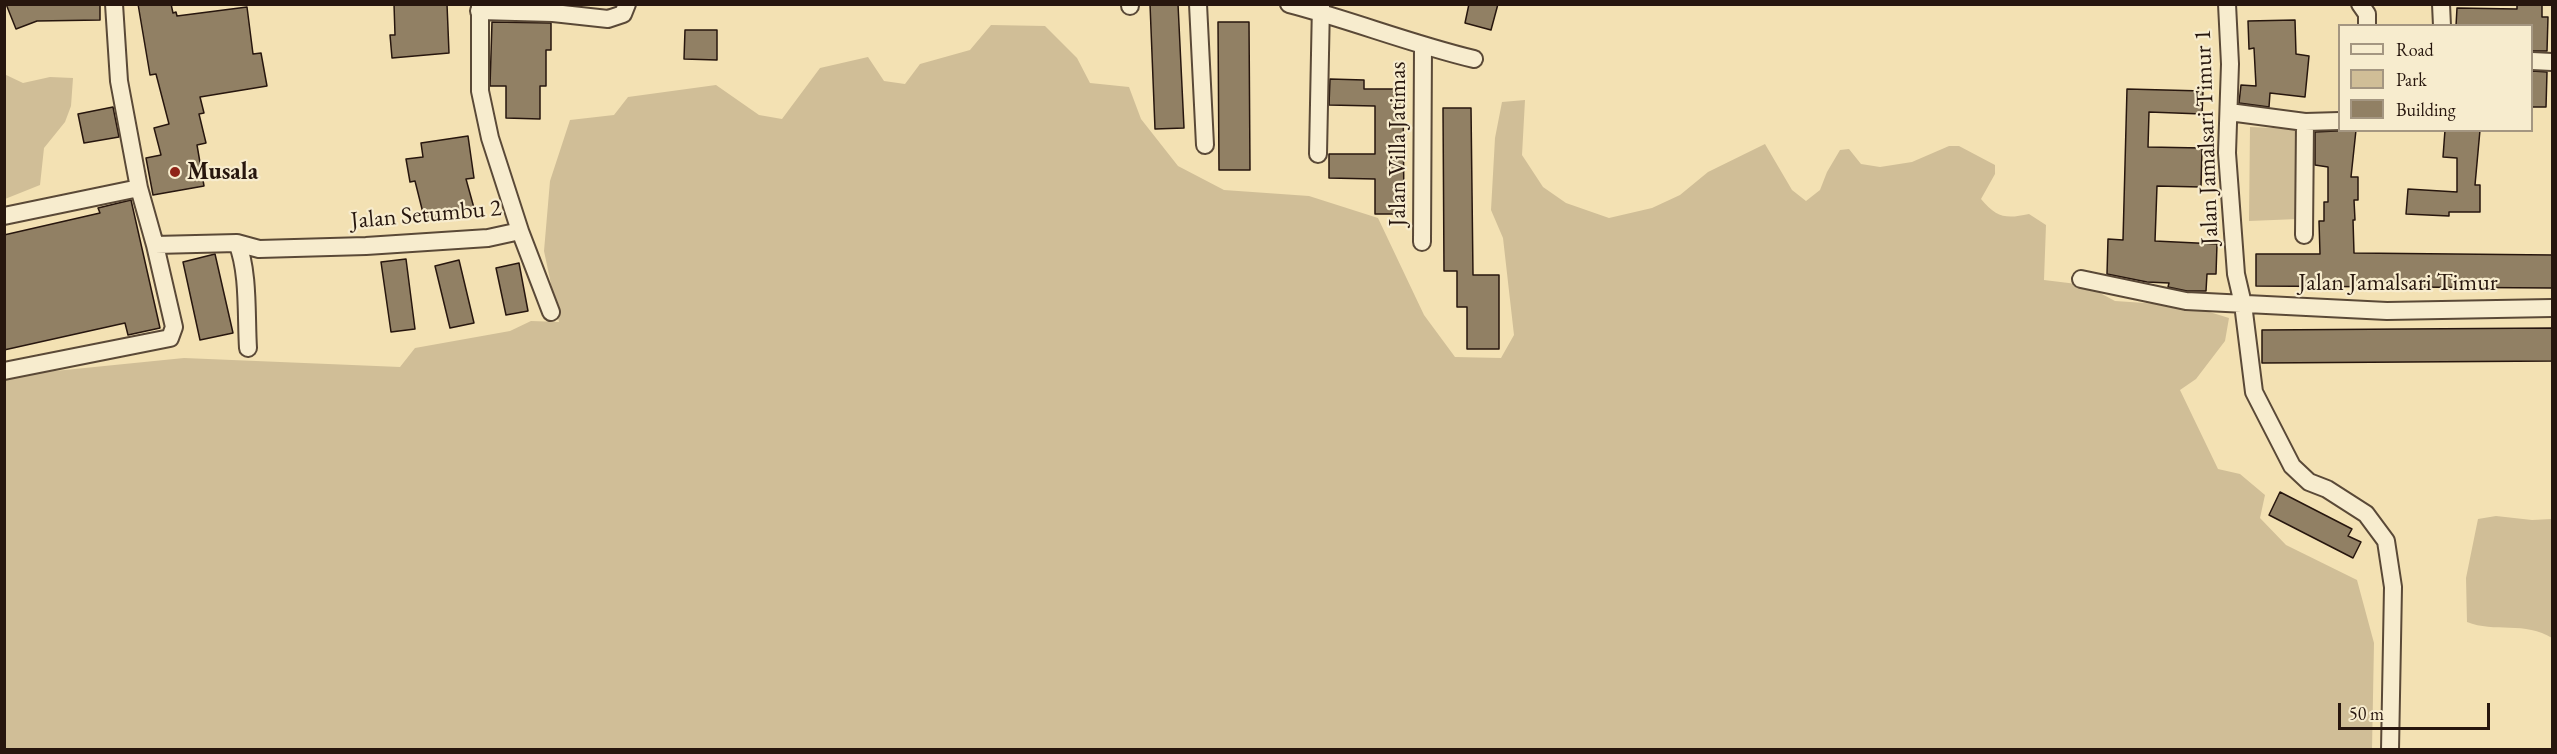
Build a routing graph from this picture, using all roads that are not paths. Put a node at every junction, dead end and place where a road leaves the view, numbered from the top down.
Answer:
1 (114, 4) edge
2 (1198, 4) edge
3 (1289, 4) edge
4 (2227, 4) edge
5 (2360, 4) edge
6 (2441, 4) edge
7 (479, 8) edge
8 (1320, 8) edge
9 (625, 9) edge
10 (2367, 24) edge
11 (2442, 24) edge
12 (1423, 47) junction
13 (1474, 59) dead end
14 (2533, 61) edge
15 (2553, 62) edge
16 (2229, 112) junction
17 (2338, 121) edge
18 (2305, 122) junction
19 (1205, 145) dead end
20 (1318, 154) dead end
21 (139, 188) junction
22 (4, 216) edge
23 (520, 231) junction
24 (2304, 236) dead end
25 (1422, 242) dead end
26 (155, 245) junction
27 (243, 245) junction
28 (2081, 279) dead end
29 (2243, 304) junction
30 (2553, 308) edge
31 (551, 312) dead end
32 (248, 348) dead end
33 (4, 371) edge
34 (2390, 750) edge

1 - 21 street
2 - 19 street
3 - 8 street, Jalan Villa Jatimas
4 - 16 street, Jalan Jamalsari Timur 1
5 - 10 street
6 - 11 street
7 - 9 street
7 - 23 street, Jalan Setumbu 2
8 - 12 street, Jalan Villa Jatimas
8 - 20 street
12 - 13 street, Jalan Villa Jatimas
12 - 25 street, Jalan Villa Jatimas
14 - 15 street
16 - 18 street
16 - 29 street, Jalan Jamalsari Timur 1
17 - 18 street
18 - 24 street
21 - 22 street
21 - 26 street
23 - 27 street, Jalan Setumbu 2
23 - 31 street
26 - 27 street, Jalan Setumbu 2
26 - 33 street
27 - 32 street
28 - 29 street, Jalan Jamalsari Timur
29 - 30 street, Jalan Jamalsari Timur
29 - 34 street, Jalan Jamalsari Timur 1

